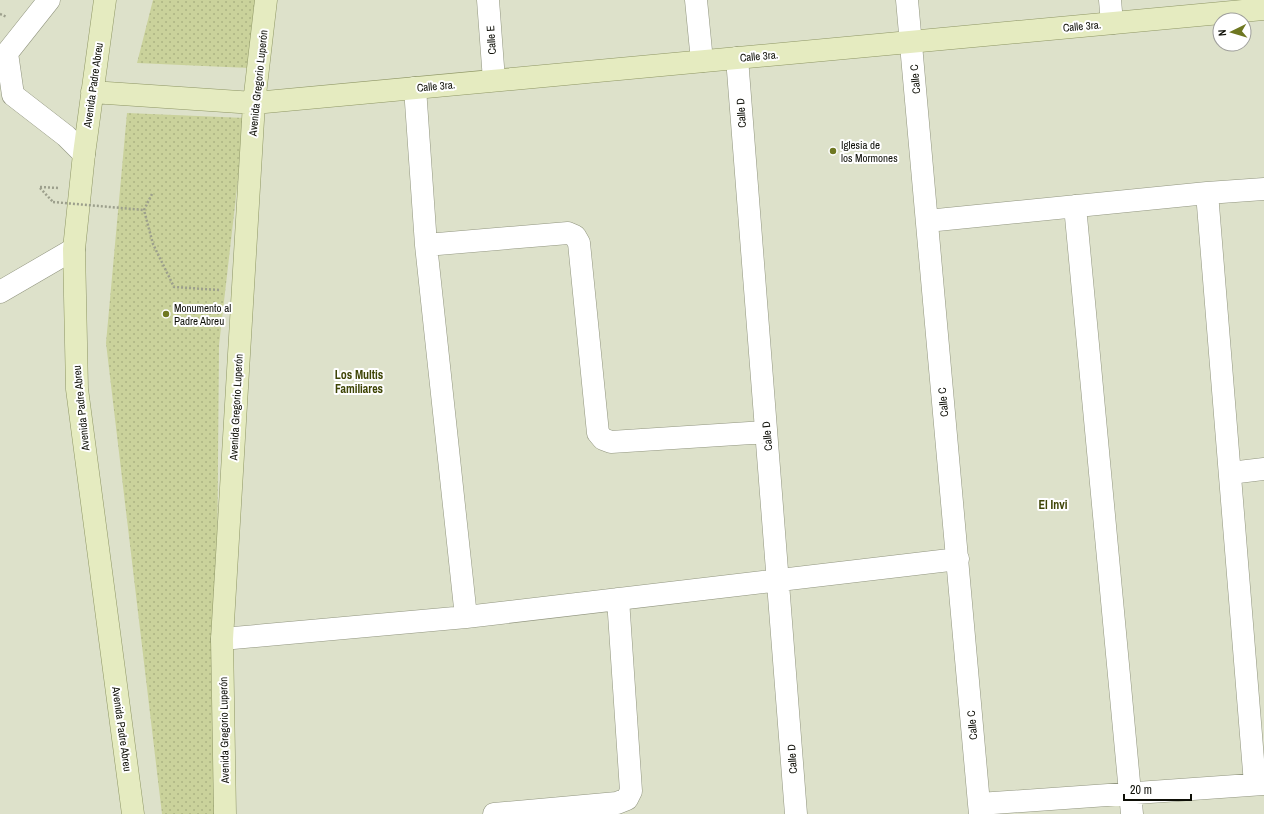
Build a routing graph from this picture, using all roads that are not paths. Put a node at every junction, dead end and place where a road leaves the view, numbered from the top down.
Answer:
1 (49, 0) edge
2 (104, 0) edge
3 (266, 0) edge
4 (488, 0) edge
5 (696, 0) edge
6 (907, 0) edge
7 (1110, 0) edge
8 (1264, 9) edge
9 (1112, 23) junction
10 (911, 42) junction
11 (737, 58) junction
12 (702, 61) junction
13 (494, 80) junction
14 (93, 84) junction
15 (415, 88) junction
16 (255, 96) junction
17 (84, 154) junction
18 (1264, 189) edge
19 (1207, 193) junction
20 (1075, 206) junction
21 (927, 221) junction
22 (426, 245) junction
23 (74, 249) junction
24 (0, 292) edge
25 (766, 432) junction
26 (1264, 469) edge
27 (1230, 472) junction
28 (958, 559) junction
29 (778, 581) junction
30 (618, 599) junction
31 (466, 617) junction
32 (222, 639) junction
33 (1259, 784) edge
34 (1132, 804) edge
35 (980, 809) edge
36 (133, 814) edge
37 (224, 814) edge
38 (494, 814) edge
39 (796, 814) edge

1 - 17 street
2 - 14 main road, Avenida Padre Abreu
3 - 16 main road, Avenida Gregorio Luperón
4 - 13 street, Calle E
5 - 12 street
6 - 10 street, Calle C
7 - 9 street
8 - 9 main road, Calle 3ra.
9 - 10 main road, Calle 3ra.
10 - 11 main road, Calle 3ra.
10 - 21 street, Calle C
11 - 12 main road, Calle 3ra.
11 - 25 street, Calle D
12 - 13 main road, Calle 3ra.
13 - 15 main road, Calle 3ra.
14 - 16 main road, Calle 3ra.
14 - 17 main road, Avenida Padre Abreu
15 - 16 main road, Calle 3ra.
15 - 22 street
16 - 32 main road, Avenida Gregorio Luperón
17 - 23 main road, Avenida Padre Abreu
18 - 19 street
19 - 20 street
19 - 27 street
20 - 21 street
20 - 34 street
21 - 28 street, Calle C
22 - 25 street
22 - 31 street
23 - 24 street
23 - 36 main road, Avenida Padre Abreu
25 - 29 street, Calle D
26 - 27 street
27 - 33 street
28 - 29 street
28 - 35 street, Calle C
29 - 30 street
29 - 39 street, Calle D
30 - 31 street
30 - 38 street
31 - 32 street
32 - 37 main road, Avenida Gregorio Luperón
33 - 34 street
34 - 35 street

